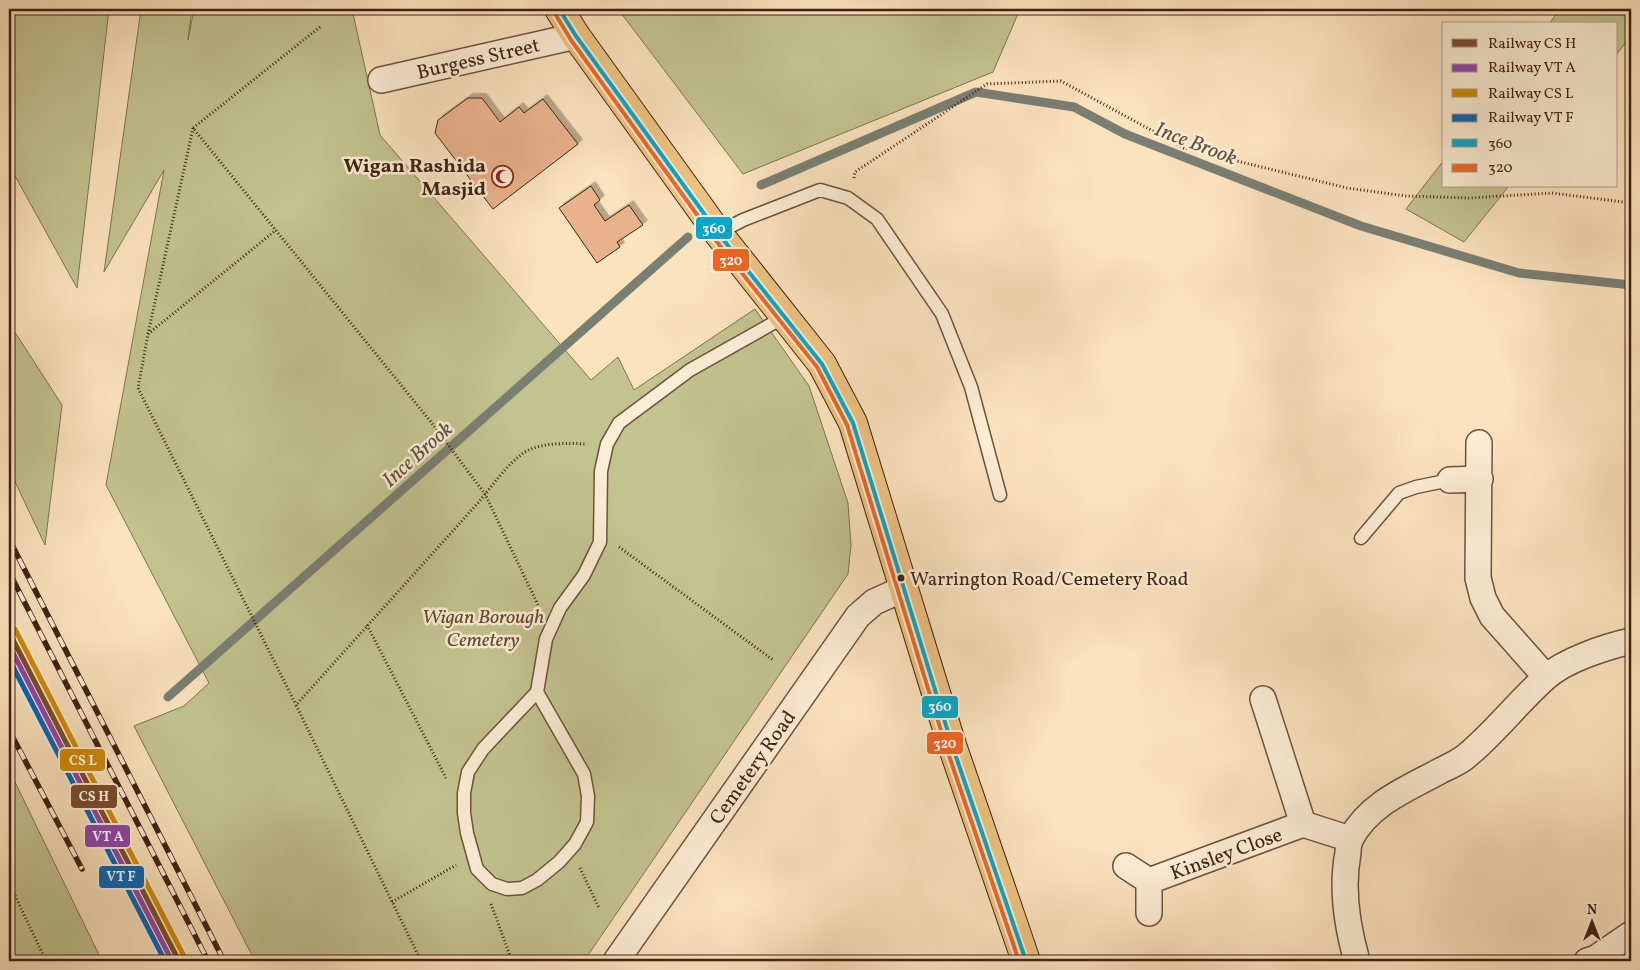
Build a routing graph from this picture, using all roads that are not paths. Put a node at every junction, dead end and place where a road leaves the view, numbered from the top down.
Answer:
1 (559, 9) edge
2 (576, 36) junction
3 (381, 80) dead end
4 (718, 233) junction
5 (784, 317) junction
6 (1479, 443) dead end
7 (1480, 479) junction
8 (1450, 480) joint
9 (1000, 495) dead end
10 (1361, 538) dead end
11 (903, 589) junction
12 (1631, 641) edge
13 (1546, 677) junction
14 (537, 692) junction
15 (1263, 699) dead end
16 (1303, 824) junction
17 (1350, 839) junction
18 (1126, 866) dead end
19 (1149, 881) junction
20 (1149, 913) dead end
21 (1631, 934) edge
22 (616, 961) edge
23 (1026, 961) edge
24 (1357, 961) edge
25 (1586, 961) edge

1 - 2 main road
2 - 3 street, Burgess Street
2 - 4 main road
4 - 5 main road
4 - 9 lane
5 - 11 main road
5 - 14 lane
6 - 7 street
7 - 8 street
7 - 13 street
8 - 10 lane
11 - 22 street, Cemetery Road
11 - 23 main road
12 - 13 street
13 - 17 street
14 - 14 lane
15 - 16 street
16 - 17 street
16 - 19 street, Kinsley Close
17 - 24 street
18 - 19 street, Kinsley Close
19 - 20 street, Kinsley Close
21 - 25 street

